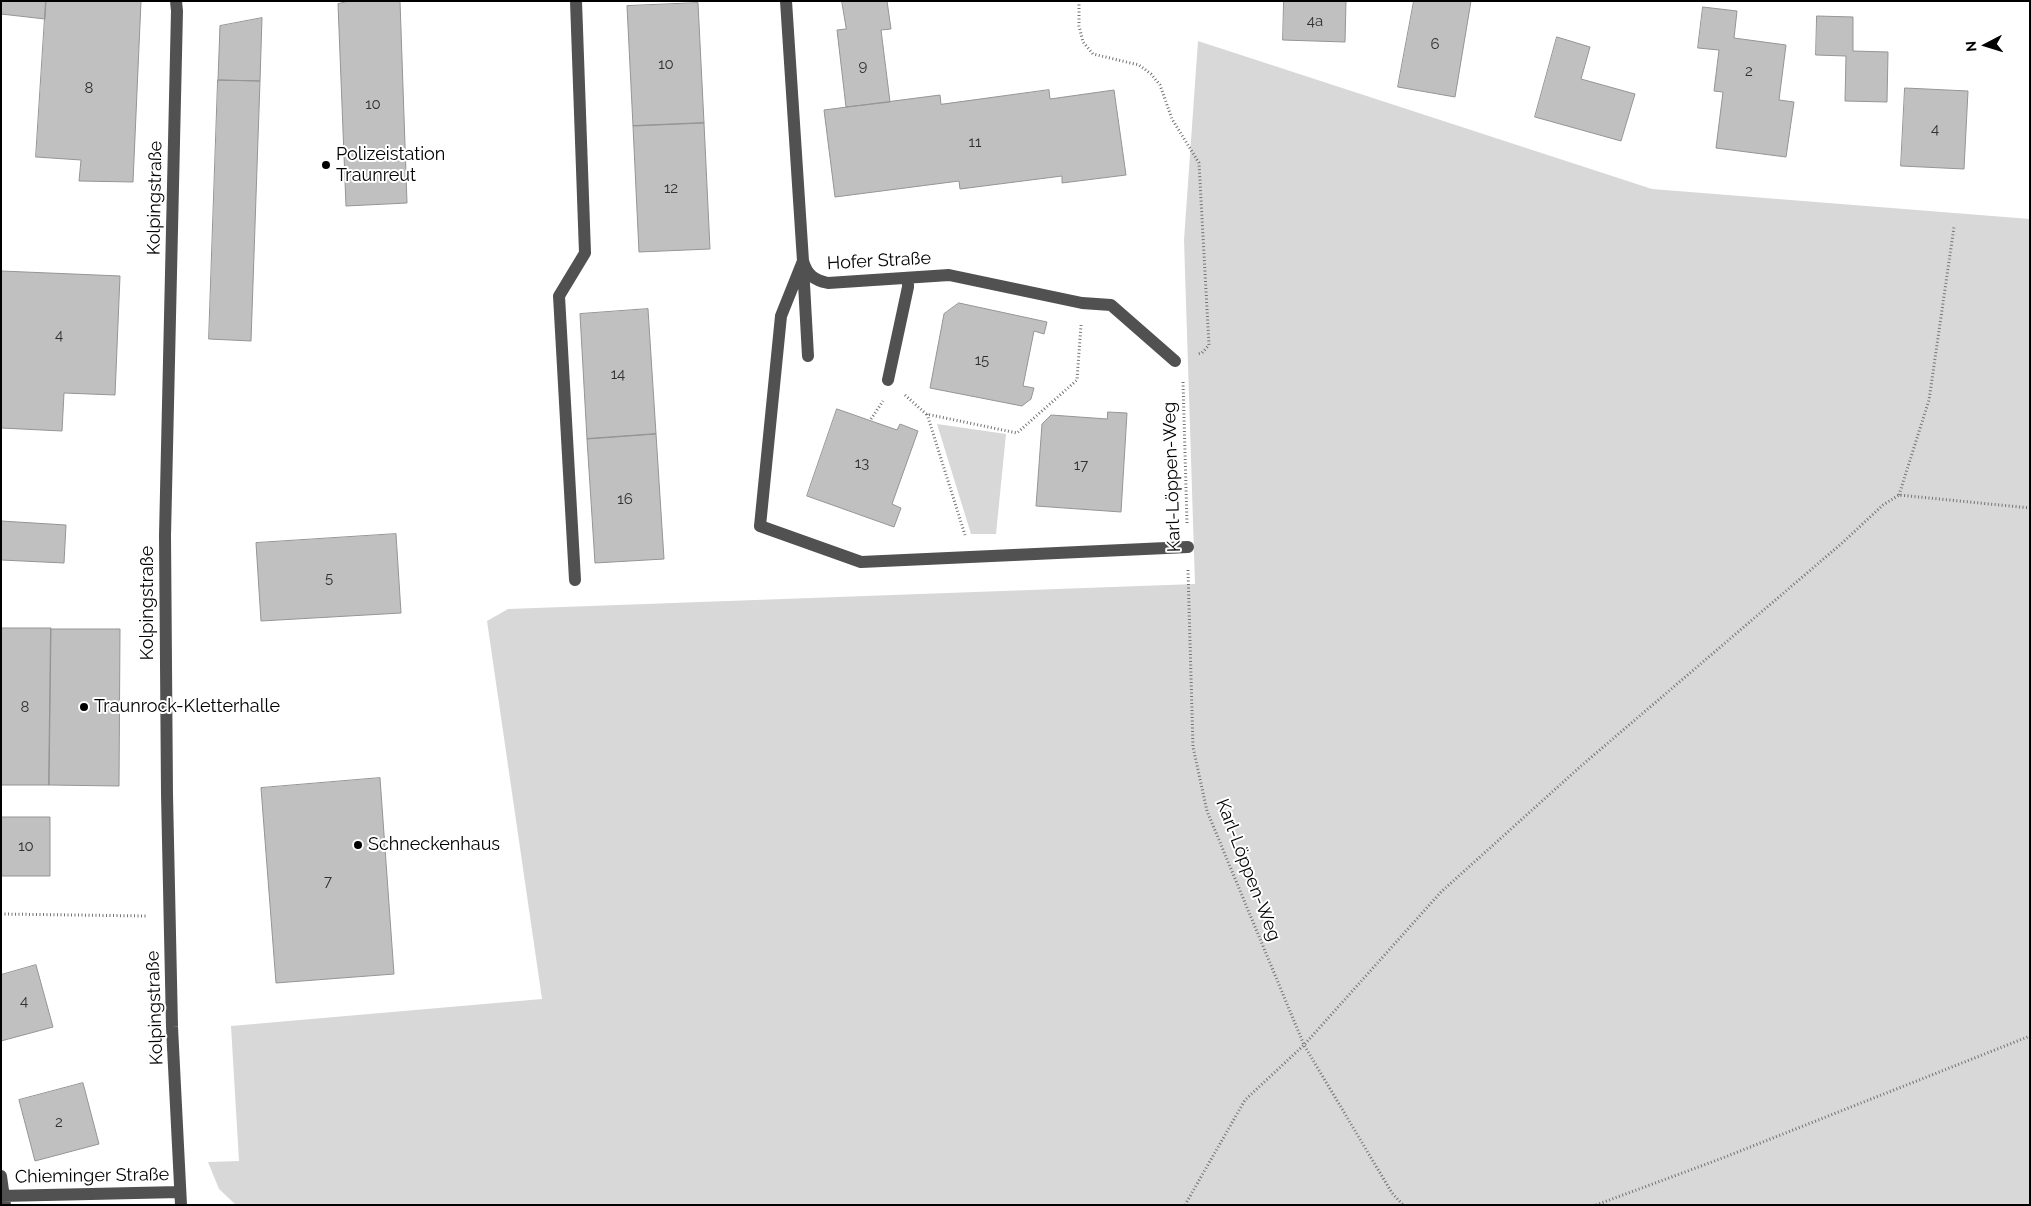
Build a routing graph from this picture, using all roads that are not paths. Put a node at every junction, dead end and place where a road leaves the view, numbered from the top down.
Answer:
1 (176, 1) edge
2 (576, 1) edge
3 (786, 1) edge
4 (803, 261) junction
5 (908, 278) junction
6 (808, 356) dead end
7 (1175, 361) road end
8 (888, 380) road end
9 (1188, 547) road end
10 (575, 580) dead end
11 (1, 1176) edge
12 (180, 1192) junction
13 (4, 1199) edge
14 (181, 1205) edge

1 - 12 street, Kolpingstraße
2 - 10 street
3 - 4 street, Hofer Straße
4 - 5 street, Hofer Straße
4 - 6 street
4 - 9 street
5 - 7 street, Hofer Straße
5 - 8 street
11 - 13 street
12 - 13 street, Chieminger Straße
12 - 14 street, Kolpingstraße

